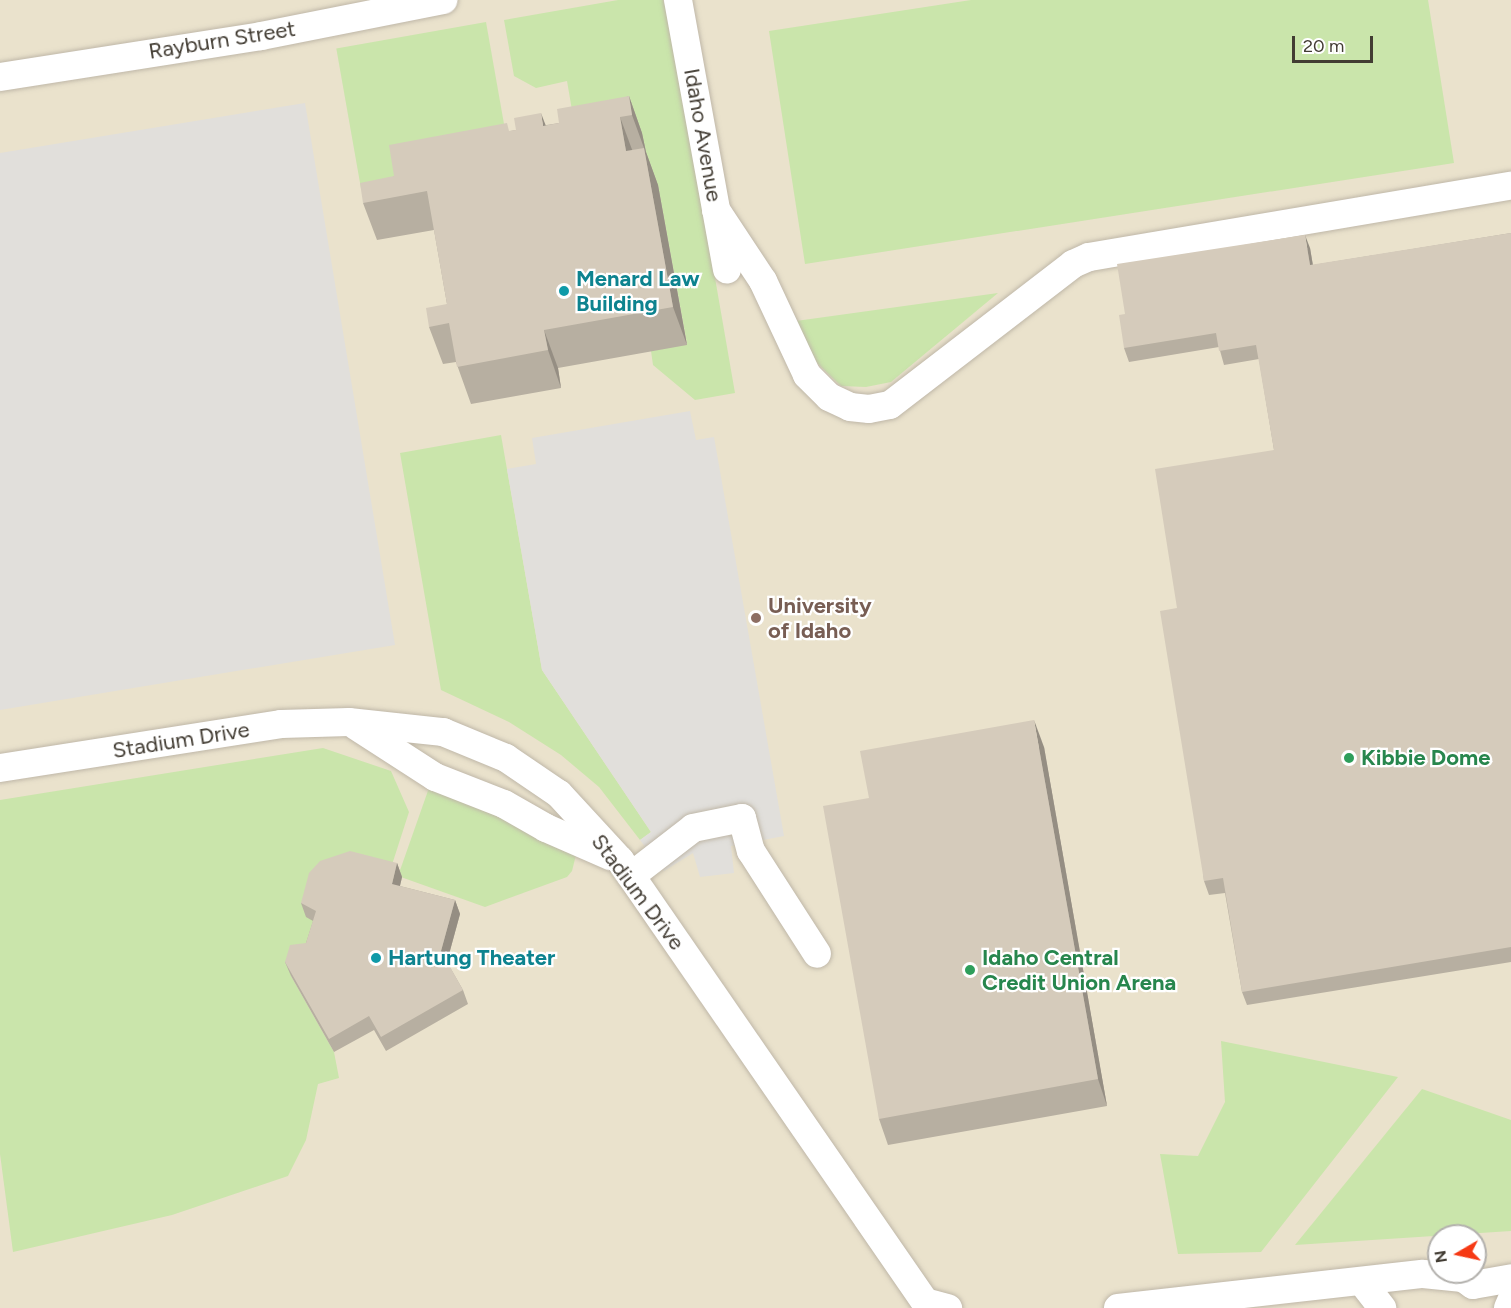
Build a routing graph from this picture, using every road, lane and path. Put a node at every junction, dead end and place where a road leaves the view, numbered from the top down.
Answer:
1 (444, 0) edge
2 (678, 0) edge
3 (0, 77) edge
4 (1511, 186) edge
5 (716, 210) junction
6 (727, 270) dead end
7 (349, 722) junction
8 (0, 768) edge
9 (625, 868) junction
10 (817, 954) dead end
11 (1511, 1278) edge
12 (1362, 1282) junction
13 (1473, 1297) edge
14 (1511, 1301) edge
15 (931, 1306) edge
16 (1118, 1308) edge
17 (1383, 1308) edge
18 (1508, 1308) edge

1 - 3 street, Rayburn Street
2 - 5 street, Idaho Avenue
4 - 5 street
5 - 6 street, Idaho Avenue
7 - 8 street, Stadium Drive
7 - 9 street
7 - 9 street, Stadium Drive
9 - 10 street
9 - 15 street, Stadium Drive
11 - 13 street
12 - 13 street
12 - 16 street
12 - 17 street
14 - 18 street

